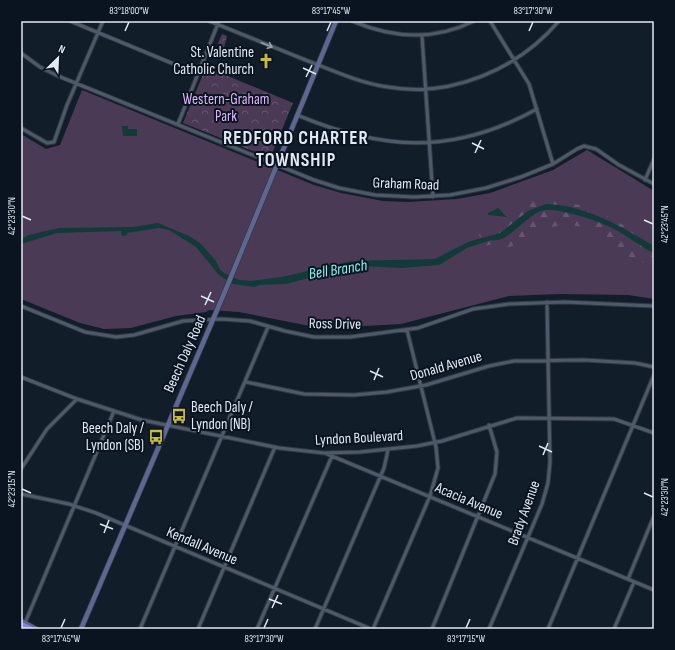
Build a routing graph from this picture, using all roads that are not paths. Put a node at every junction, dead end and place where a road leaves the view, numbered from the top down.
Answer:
1 (70, 21) edge
2 (102, 21) edge
3 (209, 21) edge
4 (336, 21) edge
5 (352, 21) edge
6 (474, 21) edge
7 (490, 21) edge
8 (559, 21) edge
9 (219, 23) edge
10 (97, 33) junction
11 (422, 36) junction
12 (21, 53) edge
13 (515, 59) junction
14 (318, 65) junction
15 (198, 74) junction
16 (77, 83) junction
17 (426, 88) junction
18 (537, 109) junction
19 (297, 115) junction
20 (178, 124) junction
21 (21, 128) edge
22 (429, 142) junction
23 (654, 159) edge
24 (552, 164) junction
25 (277, 165) junction
26 (645, 180) junction
27 (654, 184) edge
28 (433, 197) junction
29 (547, 302) junction
30 (21, 306) edge
31 (654, 306) edge
32 (213, 321) junction
33 (268, 326) junction
34 (407, 330) junction
35 (548, 360) junction
36 (654, 367) edge
37 (654, 375) edge
38 (21, 377) edge
39 (246, 382) junction
40 (420, 386) junction
41 (77, 398) junction
42 (114, 411) junction
43 (549, 418) junction
44 (167, 425) junction
45 (489, 425) junction
46 (634, 425) junction
47 (654, 433) edge
48 (222, 437) junction
49 (434, 443) junction
50 (276, 447) junction
51 (388, 450) junction
52 (324, 453) junction
53 (332, 456) junction
54 (21, 469) edge
55 (380, 476) junction
56 (21, 494) edge
57 (430, 496) junction
58 (74, 505) junction
59 (654, 516) edge
60 (479, 517) junction
61 (125, 525) junction
62 (528, 538) junction
63 (175, 546) junction
64 (577, 558) junction
65 (225, 568) junction
66 (628, 579) junction
67 (634, 582) junction
68 (275, 588) junction
69 (654, 590) edge
70 (324, 609) junction
71 (22, 623) edge
72 (30, 629) edge
73 (36, 629) edge
74 (81, 629) edge
75 (140, 629) edge
76 (198, 629) edge
77 (257, 629) edge
78 (315, 629) edge
79 (372, 629) edge
80 (432, 629) edge
81 (489, 629) edge
82 (548, 629) edge
83 (614, 629) edge

1 - 10 street
2 - 10 street
3 - 9 street
4 - 14 main road, Beech Daly Road
5 - 11 street
6 - 11 street
7 - 13 street
8 - 13 street
9 -> 14 street
9 - 15 street
10 - 15 street
10 - 16 street
11 - 17 street
12 - 16 street, Graham Road
13 - 17 street
13 - 18 street
14 - 17 street
14 - 19 main road, Beech Daly Road
15 - 20 street
16 - 20 street, Graham Road
16 - 21 street
17 - 22 street
18 - 22 street
18 - 24 street
19 - 22 street
19 - 25 main road, Beech Daly Road
20 - 25 street, Graham Road
22 - 28 street
23 - 26 street
24 - 26 street, Graham Road
24 - 28 street, Graham Road
25 - 28 street, Graham Road
25 - 32 main road, Beech Daly Road
26 - 27 street, Graham Road
29 - 31 street, Ross Drive
29 - 34 street, Ross Drive
29 - 35 street, Brady Avenue
30 - 32 street, Ross Drive
32 - 33 street, Ross Drive
32 - 44 main road, Beech Daly Road
33 - 34 street, Ross Drive
33 - 39 street
34 - 40 street
35 - 36 street, Donald Avenue
35 - 40 street, Donald Avenue
35 - 43 street, Brady Avenue
37 - 46 street
38 - 41 street, Lyndon Boulevard
39 - 40 street, Donald Avenue
39 - 48 street
40 - 49 street
41 - 42 street, Lyndon Boulevard
41 - 54 street
42 - 44 street, Lyndon Boulevard
42 - 58 street
43 - 45 street, Lyndon Boulevard
43 - 46 street, Lyndon Boulevard
43 - 62 street, Brady Avenue
44 - 48 street, Lyndon Boulevard
44 - 61 main road, Beech Daly Road
45 - 49 street, Lyndon Boulevard
45 - 60 street
46 - 47 street, Lyndon Boulevard
46 - 64 street
48 - 50 street, Lyndon Boulevard
48 - 63 street
49 - 51 street, Lyndon Boulevard
49 - 57 street
50 - 52 street, Lyndon Boulevard
50 - 65 street
51 - 52 street, Lyndon Boulevard
51 - 55 street
52 - 53 street, Acacia Avenue
53 - 55 street, Acacia Avenue
53 - 68 street
55 - 57 street, Acacia Avenue
55 - 70 street
56 - 58 street, Kendall Avenue
57 - 60 street, Acacia Avenue
57 - 79 street
58 - 61 street, Kendall Avenue
58 - 71 street
59 - 66 street
60 - 62 street, Acacia Avenue
60 - 80 street
61 - 63 street, Kendall Avenue
61 - 74 main road, Beech Daly Road
62 - 64 street, Acacia Avenue
62 - 81 street, Brady Avenue
63 - 65 street, Kendall Avenue
63 - 75 street
64 - 66 street, Acacia Avenue
64 - 82 street
65 - 68 street, Kendall Avenue
65 - 76 street
66 - 67 street, Acacia Avenue
67 - 69 street
67 - 83 street
68 - 70 street, Kendall Avenue
68 - 77 street
70 - 78 street
70 - 79 street, Kendall Avenue
71 - 72 highway
71 - 73 main road

